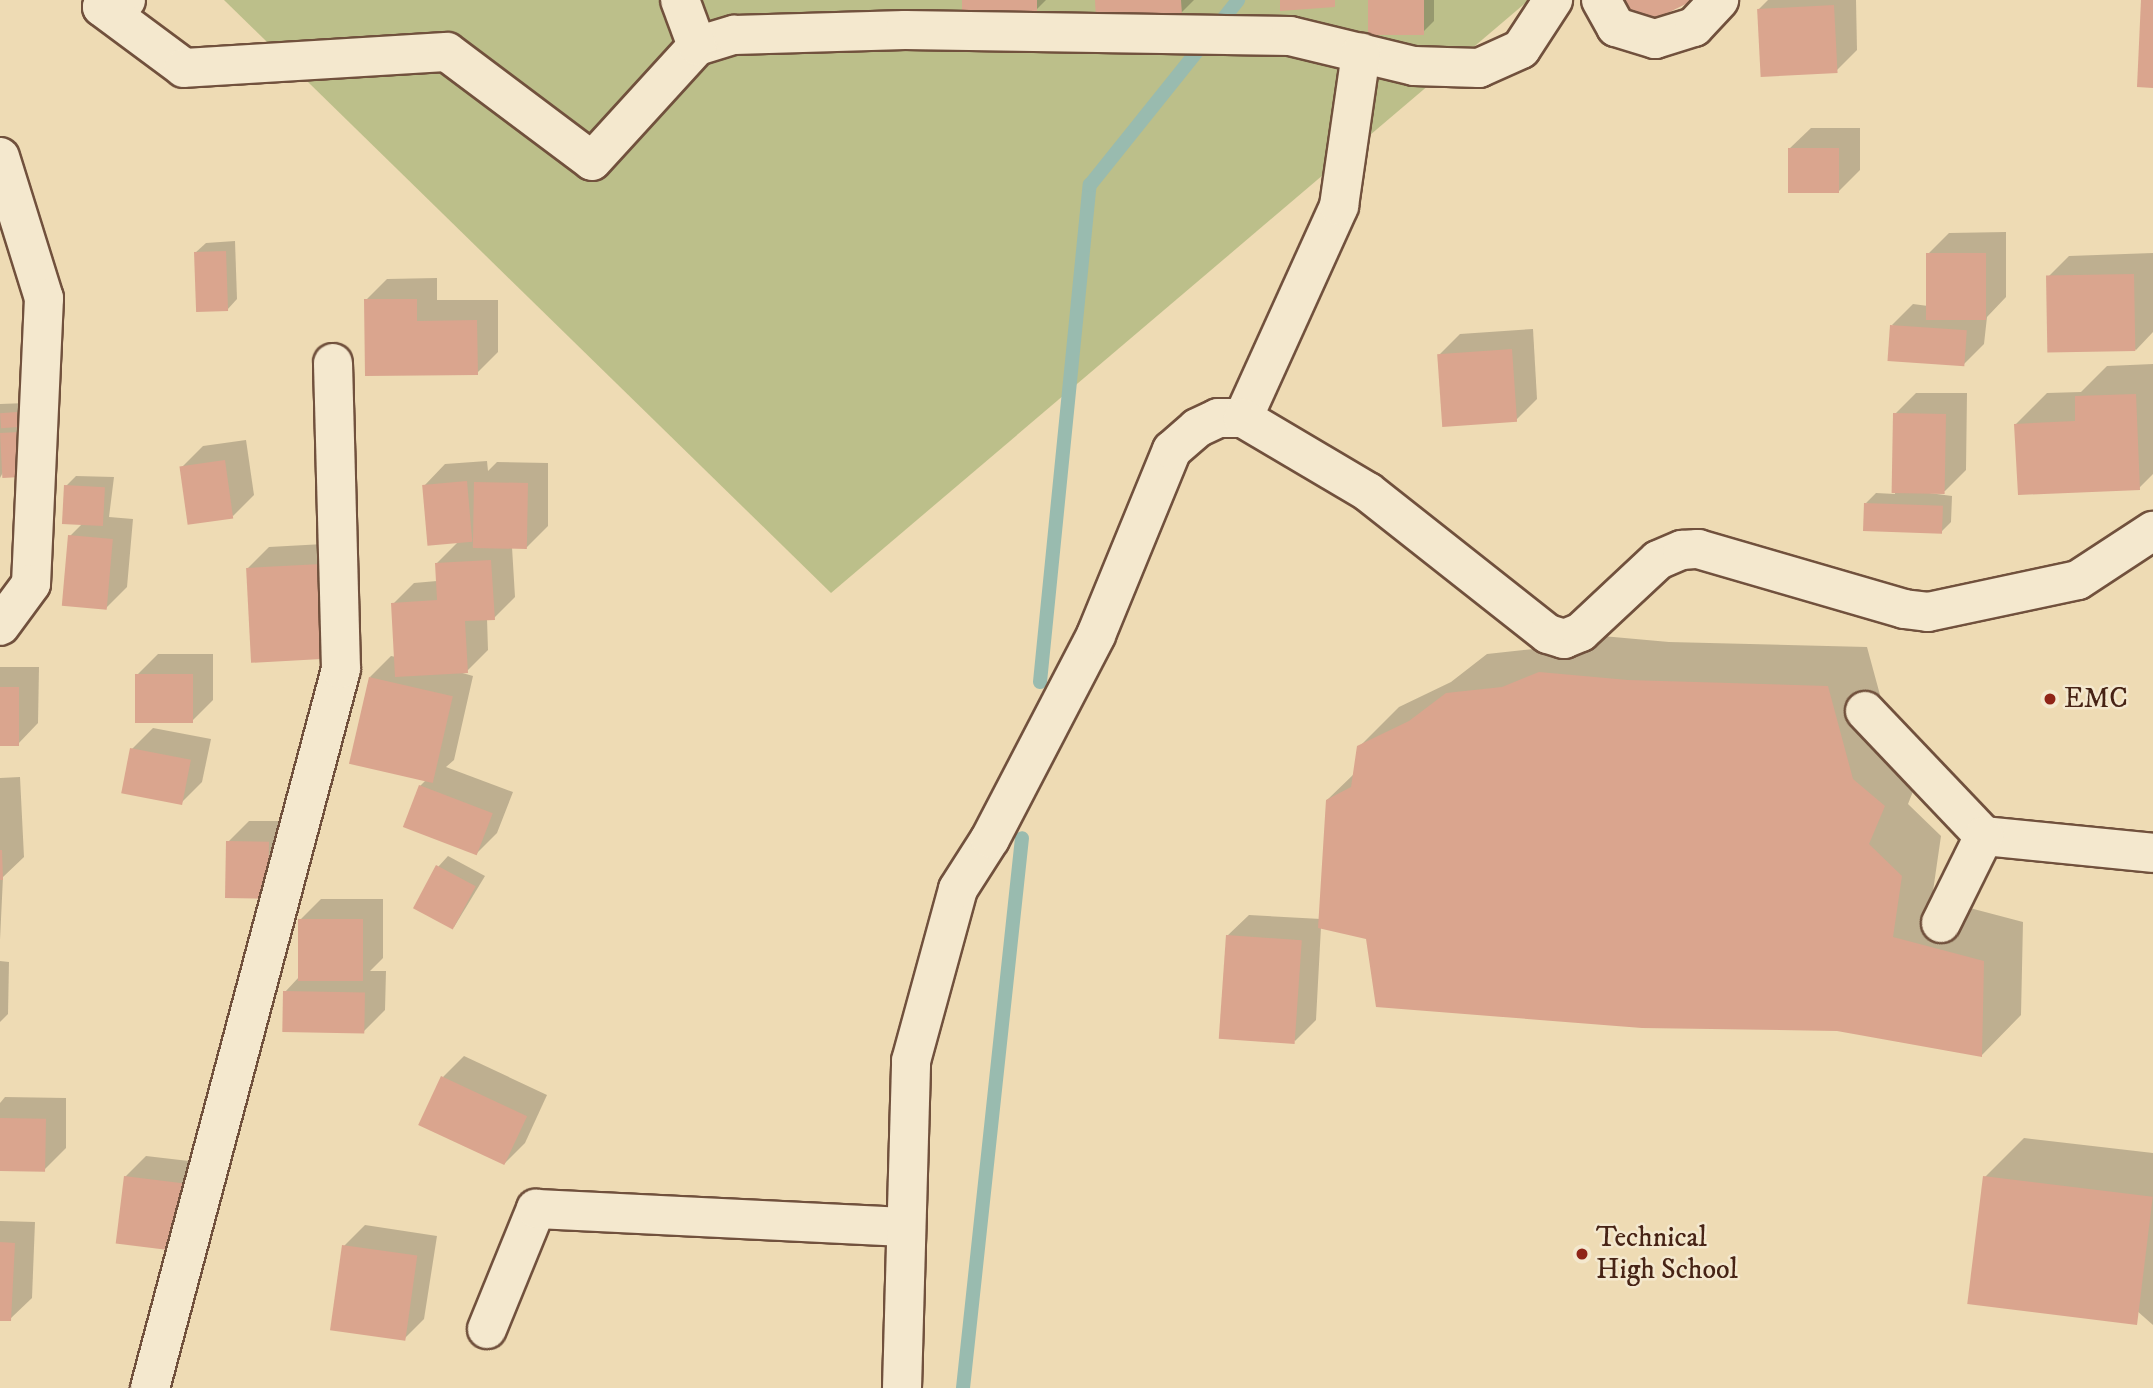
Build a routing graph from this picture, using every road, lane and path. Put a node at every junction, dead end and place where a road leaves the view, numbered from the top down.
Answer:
1 (126, 0) edge
2 (680, 0) edge
3 (1553, 0) edge
4 (1601, 0) edge
5 (1719, 0) edge
6 (697, 46) junction
7 (1360, 53) junction
8 (0, 158) edge
9 (333, 363) dead end
10 (1243, 418) junction
11 (2153, 531) edge
12 (0, 626) edge
13 (1865, 711) dead end
14 (1984, 836) junction
15 (2153, 853) edge
16 (1941, 923) dead end
17 (906, 1227) junction
18 (487, 1329) dead end
19 (150, 1388) edge
20 (902, 1388) edge

1 - 6 street
2 - 6 street
3 - 7 street
4 - 5 street
6 - 7 street
7 - 10 street
8 - 12 street
9 - 19 street
10 - 11 street
10 - 17 street
13 - 14 street
14 - 15 street
14 - 16 street
17 - 18 street
17 - 20 street

